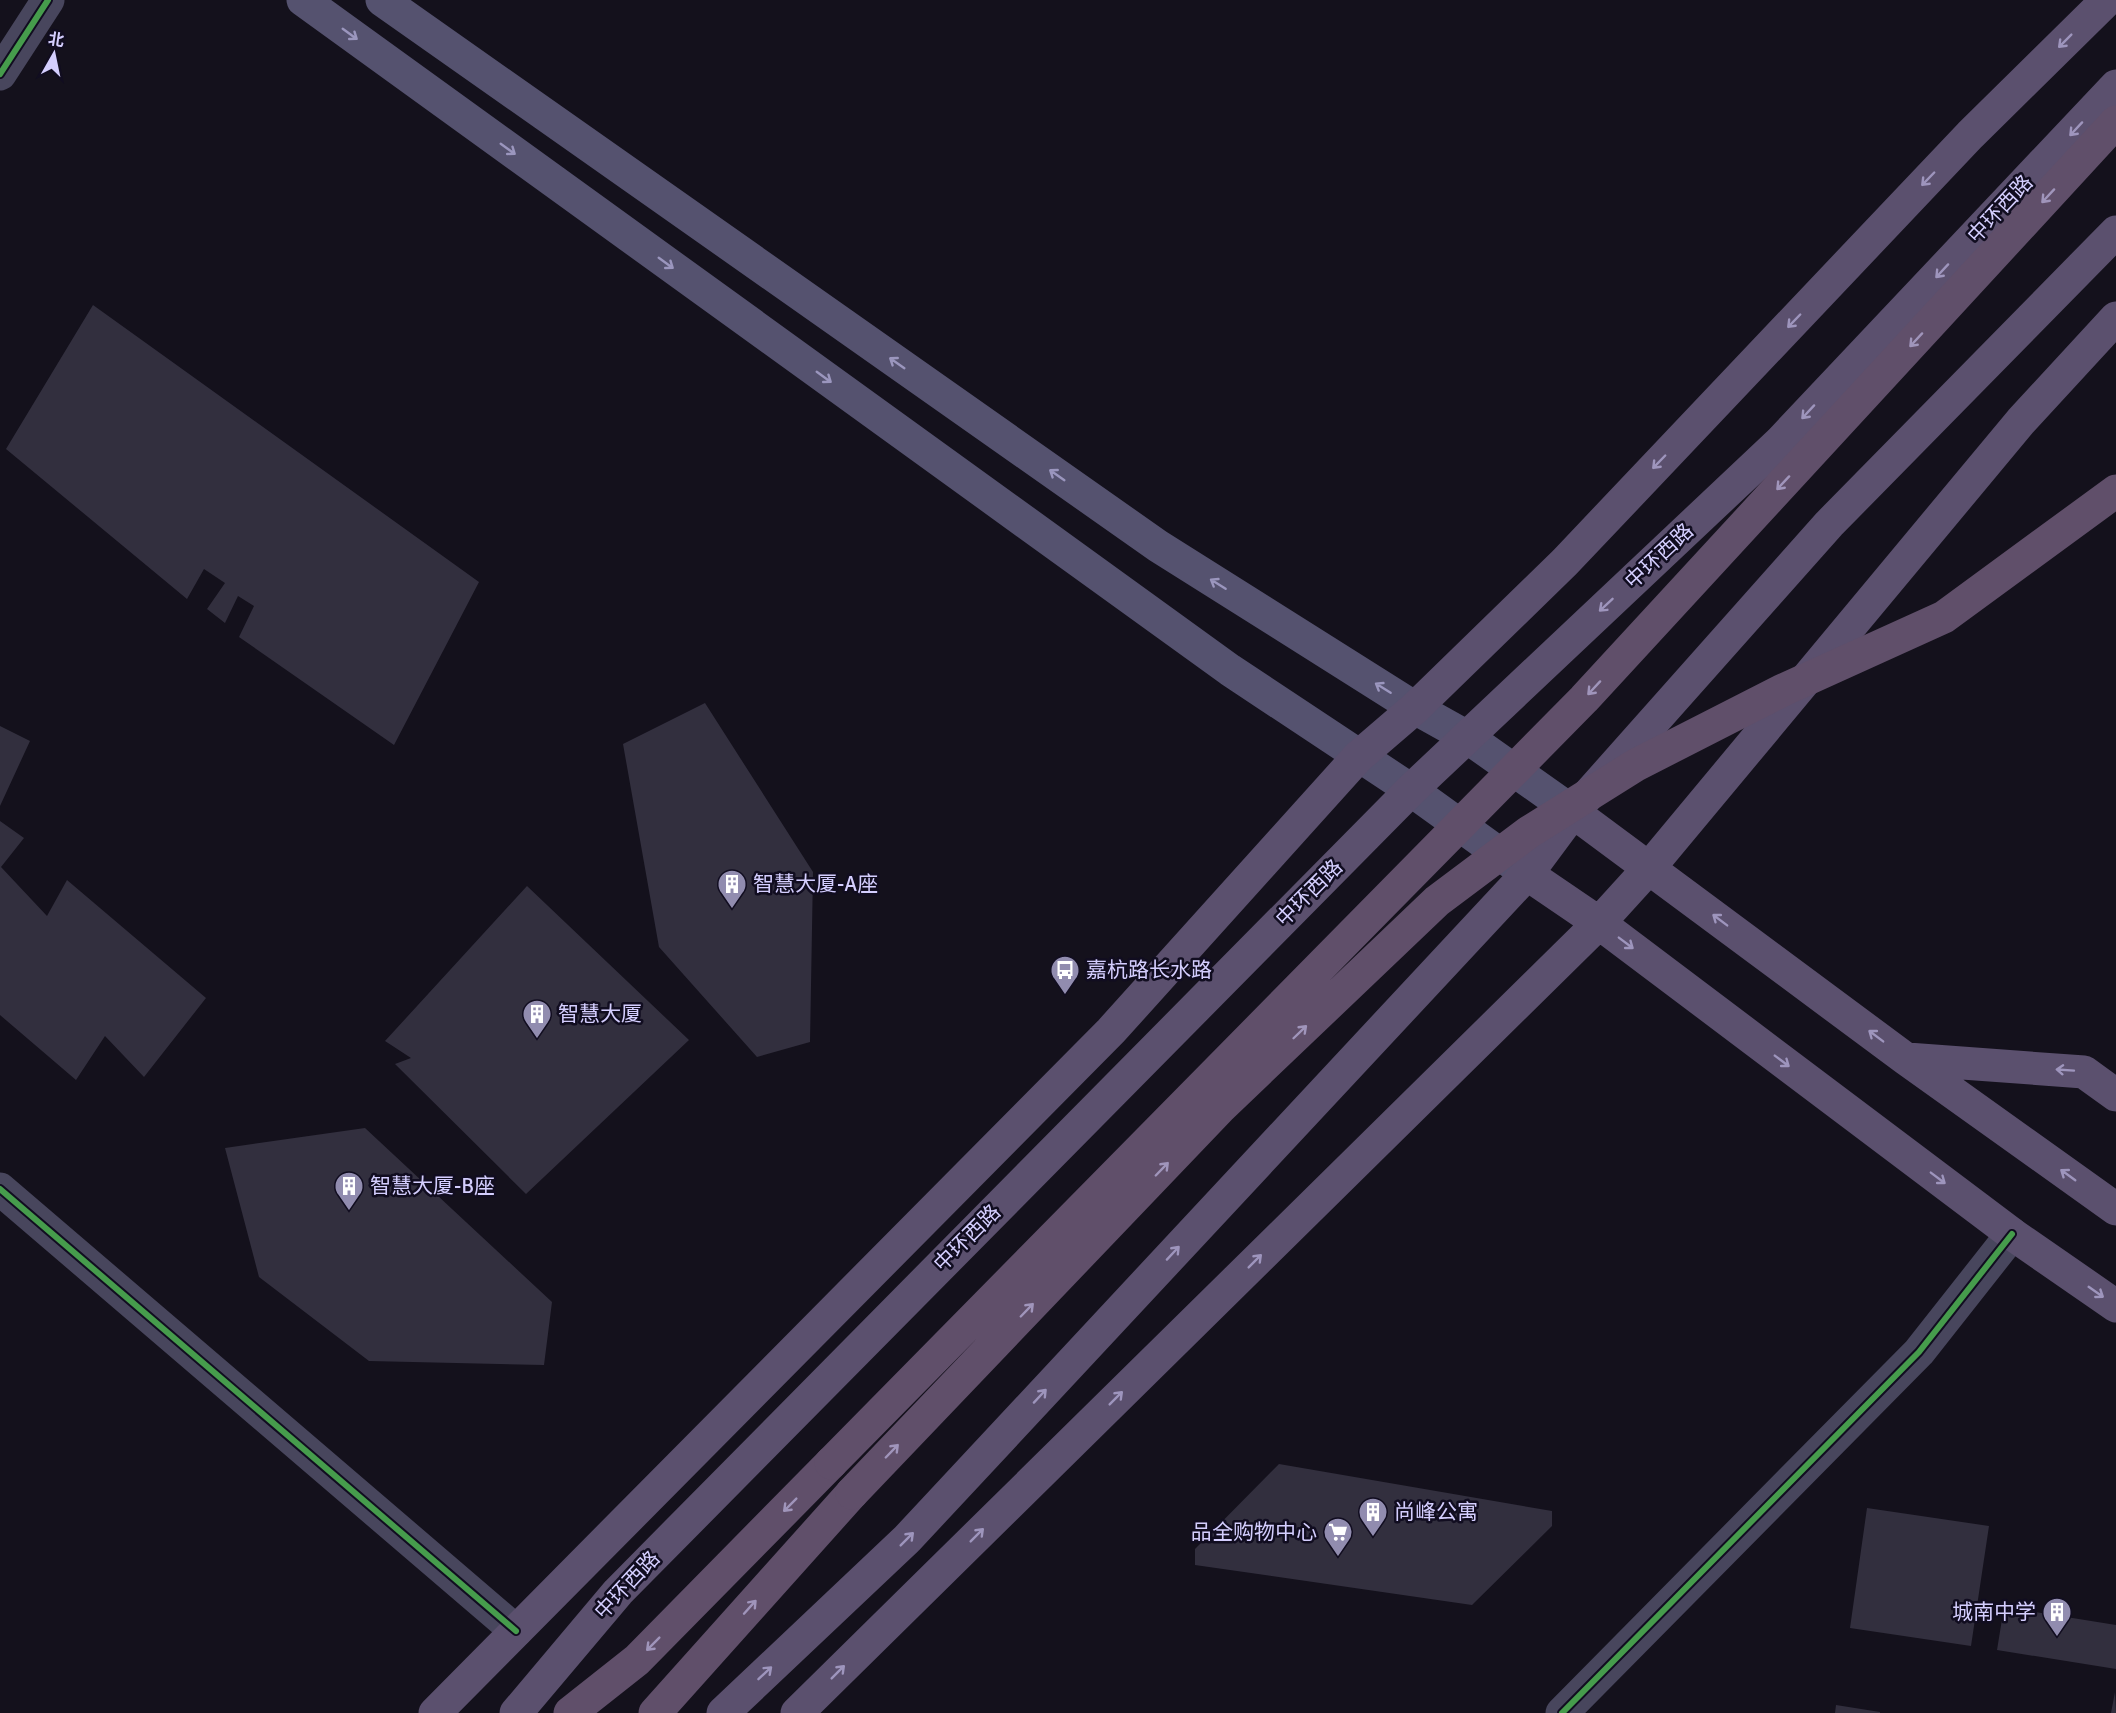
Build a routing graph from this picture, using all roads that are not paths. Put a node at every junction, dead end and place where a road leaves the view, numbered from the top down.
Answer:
1 (48, 0) edge
2 (303, 0) edge
3 (382, 0) edge
4 (2107, 0) edge
5 (0, 74) edge
6 (2116, 86) edge
7 (2116, 122) edge
8 (2116, 232) edge
9 (2116, 318) edge
10 (2116, 491) edge
11 (1415, 708) junction
12 (1467, 737) junction
13 (1358, 756) junction
14 (1411, 790) junction
15 (1573, 812) junction
16 (1650, 868) junction
17 (1527, 874) junction
18 (1599, 922) junction
19 (1906, 1059) junction
20 (2116, 1095) edge
21 (0, 1189) edge
22 (2116, 1209) edge
23 (2012, 1234) junction
24 (2116, 1306) edge
25 (516, 1631) junction
26 (435, 1713) edge
27 (516, 1713) edge
28 (570, 1713) edge
29 (655, 1713) edge
30 (723, 1713) edge
31 (797, 1713) edge
32 (1562, 1713) edge

1 - 5 street
2 -> 13 main road
11 -> 3 main road
4 -> 11 main road
6 -> 12 main road, 中环西路
7 -> 28 highway, bridge
8 - 15 main road
9 - 16 main road
29 -> 10 highway, bridge
11 - 12 main road
11 - 13 main road
12 - 14 main road, 中环西路
12 - 15 main road
13 - 14 main road
13 - 25 main road
14 - 17 main road
14 - 27 main road, 中环西路
15 - 16 main road
15 - 17 main road
16 - 18 main road
19 -> 16 main road
17 - 18 main road
30 -> 17 main road
18 -> 23 main road
31 -> 18 main road
20 -> 19 main road
22 -> 19 main road
21 - 25 street
23 -> 24 main road
23 - 32 street
25 - 26 main road

